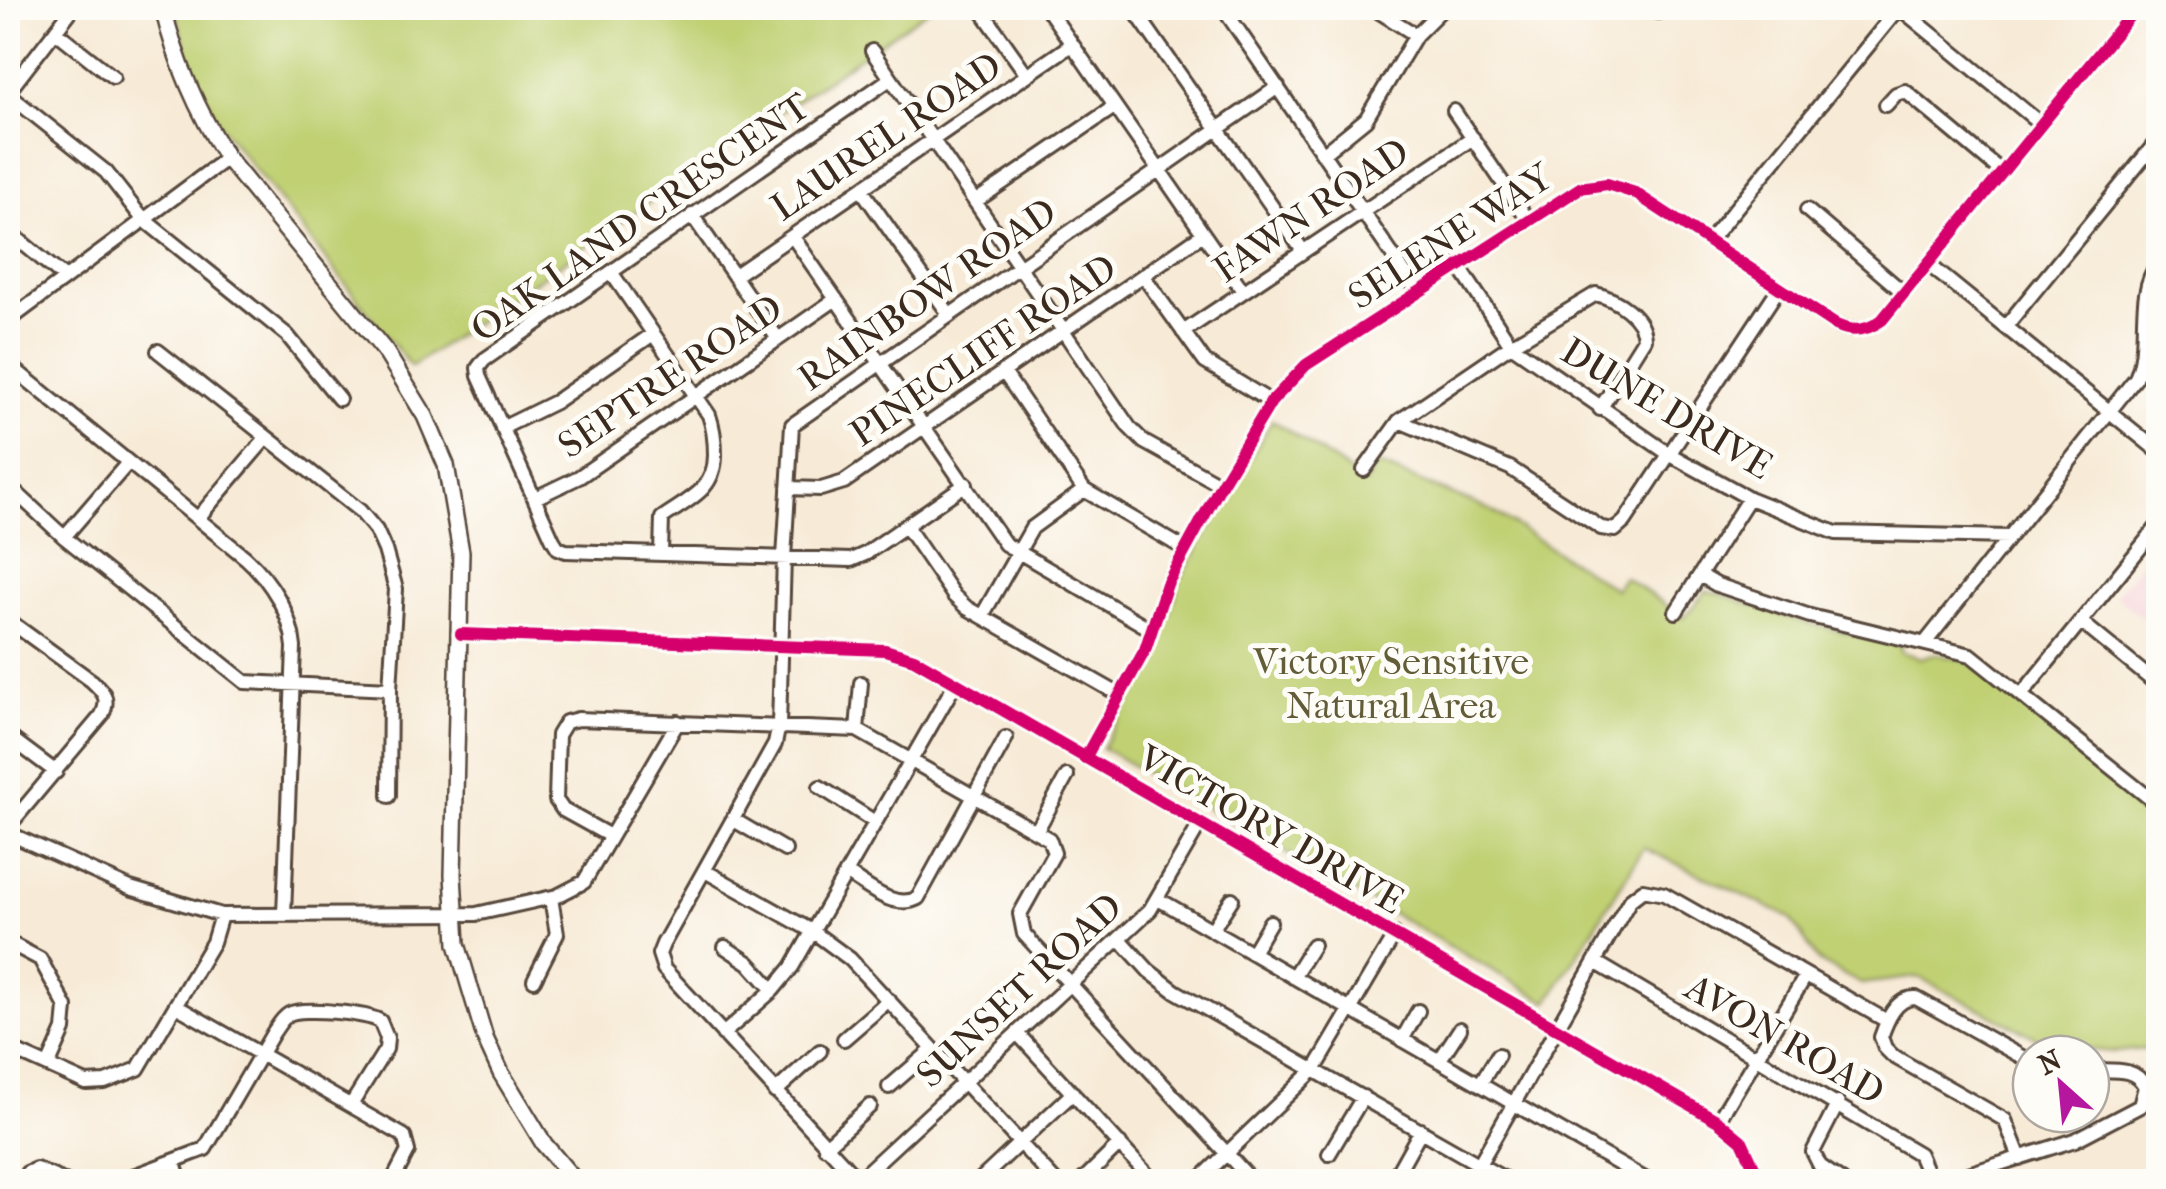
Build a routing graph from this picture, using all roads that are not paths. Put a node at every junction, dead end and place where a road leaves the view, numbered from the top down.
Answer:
1 (73, 8) edge
2 (163, 8) edge
3 (1047, 8) edge
4 (1133, 8) edge
5 (1223, 8) edge
6 (1373, 8) edge
7 (1443, 8) edge
8 (1642, 8) edge
9 (1672, 8) edge
10 (1900, 8) edge
11 (2136, 8) edge
12 (985, 9) edge
13 (55, 30) junction
14 (1416, 36) junction
15 (1072, 45) junction
16 (872, 51) dead end
17 (1027, 75) junction
18 (113, 77) dead end
19 (890, 79) junction
20 (1278, 87) junction
21 (8, 93) edge
22 (1886, 105) dead end
23 (1114, 107) junction
24 (1454, 111) dead end
25 (2041, 124) junction
26 (1218, 130) junction
27 (1473, 138) junction
28 (2158, 140) edge
29 (933, 141) junction
30 (1324, 153) junction
31 (227, 158) junction
32 (1158, 170) junction
33 (2002, 172) junction
34 (861, 189) junction
35 (976, 202) junction
36 (1807, 210) dead end
37 (1363, 211) junction
38 (692, 215) junction
39 (142, 218) junction
40 (1528, 220) junction
41 (8, 232) edge
42 (1202, 234) junction
43 (793, 237) junction
44 (1708, 242) junction
45 (1302, 251) junction
46 (1928, 264) junction
47 (2158, 264) edge
48 (1458, 265) junction
49 (1020, 266) junction
50 (611, 272) junction
51 (734, 276) junction
52 (1144, 276) junction
53 (64, 277) junction
54 (1779, 288) junction
55 (1242, 291) junction
56 (1416, 291) junction
57 (1904, 293) junction
58 (836, 299) junction
59 (948, 314) junction
60 (8, 321) edge
61 (2006, 326) junction
62 (1064, 330) junction
63 (1183, 332) junction
64 (653, 334) junction
65 (778, 339) junction
66 (1511, 345) junction
67 (158, 351) dead end
68 (880, 363) junction
69 (8, 364) edge
70 (1002, 371) junction
71 (697, 396) junction
72 (339, 399) dead end
73 (1271, 402) junction
74 (1600, 408) junction
75 (2110, 412) junction
76 (1400, 421) junction
77 (924, 426) junction
78 (502, 428) junction
79 (266, 438) junction
80 (2158, 451) edge
81 (1669, 454) junction
82 (126, 464) junction
83 (1364, 470) dead end
84 (966, 484) junction
85 (8, 485) edge
86 (1221, 485) junction
87 (788, 488) junction
88 (1084, 490) junction
89 (535, 498) junction
90 (1749, 498) junction
91 (198, 518) junction
92 (906, 526) junction
93 (2158, 526) edge
94 (64, 537) junction
95 (2009, 538) junction
96 (1185, 549) junction
97 (661, 553) junction
98 (1018, 554) junction
99 (784, 558) junction
100 (1700, 575) junction
101 (1676, 612) dead end
102 (982, 616) junction
103 (8, 620) edge
104 (2081, 622) junction
105 (1152, 630) junction
106 (461, 634) junction
107 (1925, 642) junction
108 (782, 646) junction
109 (861, 683) dead end
110 (292, 684) junction
111 (954, 684) junction
112 (2158, 684) edge
113 (390, 689) junction
114 (1120, 694) junction
115 (2022, 694) junction
116 (678, 722) junction
117 (779, 725) junction
118 (857, 730) junction
119 (8, 736) edge
120 (1006, 738) dead end
121 (910, 758) junction
122 (1084, 758) junction
123 (56, 772) junction
124 (1067, 776) dead end
125 (820, 787) dead end
126 (390, 796) dead end
127 (976, 796) junction
128 (2158, 805) edge
129 (734, 820) junction
130 (875, 822) junction
131 (1200, 824) junction
132 (8, 830) edge
133 (1037, 830) junction
134 (610, 836) junction
135 (785, 850) dead end
136 (705, 871) junction
137 (846, 874) junction
138 (552, 898) junction
139 (1158, 899) junction
140 (1232, 899) dead end
141 (453, 913) junction
142 (221, 915) junction
143 (284, 915) junction
144 (1270, 922) dead end
145 (1212, 930) junction
146 (812, 932) junction
147 (1395, 934) junction
148 (1120, 939) junction
149 (8, 942) edge
150 (1313, 945) dead end
151 (725, 947) dead end
152 (1252, 953) junction
153 (1595, 962) junction
154 (1806, 976) junction
155 (1294, 977) junction
156 (534, 980) dead end
157 (1070, 984) junction
158 (773, 990) junction
159 (888, 1000) junction
160 (176, 1006) junction
161 (1351, 1010) junction
162 (1418, 1011) dead end
163 (1887, 1022) junction
164 (1460, 1028) dead end
165 (1557, 1028) junction
166 (1017, 1033) junction
167 (723, 1034) junction
168 (844, 1039) dead end
169 (1402, 1040) junction
170 (8, 1048) edge
171 (933, 1049) junction
172 (2011, 1051) edge
173 (820, 1052) dead end
174 (261, 1054) junction
175 (1498, 1056) dead end
176 (1758, 1058) junction
177 (1439, 1061) junction
178 (48, 1066) junction
179 (1315, 1070) junction
180 (2111, 1071) edge
181 (964, 1082) junction
182 (1480, 1084) junction
183 (889, 1087) dead end
184 (775, 1092) junction
185 (1073, 1093) junction
186 (1362, 1097) junction
187 (1838, 1103) junction
188 (1515, 1104) junction
189 (350, 1105) junction
190 (870, 1106) dead end
191 (1718, 1121) junction
192 (2111, 1123) edge
193 (1421, 1130) junction
194 (2088, 1134) edge
195 (1020, 1142) junction
196 (1120, 1144) junction
197 (825, 1147) junction
198 (1227, 1154) junction
199 (1329, 1154) dead end
200 (2020, 1158) junction
201 (174, 1162) junction
202 (1480, 1164) junction
203 (858, 1181) edge
204 (22, 1182) edge
205 (66, 1182) edge
206 (117, 1182) edge
207 (180, 1182) edge
208 (392, 1182) edge
209 (576, 1182) edge
210 (978, 1182) edge
211 (1056, 1182) edge
212 (1081, 1182) edge
213 (1154, 1182) edge
214 (1198, 1182) edge
215 (1254, 1182) edge
216 (1392, 1182) edge
217 (1469, 1182) edge
218 (1510, 1182) edge
219 (1650, 1182) edge
220 (1761, 1182) edge
221 (1844, 1182) edge
222 (1930, 1182) edge
223 (1943, 1182) edge

1 - 13 street
2 - 31 street
3 - 15 street
4 - 26 street
5 - 20 street
6 - 14 street
7 - 14 street
8 - 9 street
10 - 25 street
10 - 44 street
11 - 25 street, SELENE WAY
12 - 17 street
13 - 18 street
13 - 21 street
14 - 30 street
15 - 17 street, LAUREL ROAD
15 - 23 street
16 - 19 street
17 - 29 street, LAUREL ROAD
19 - 29 street
19 - 38 street, OAK LAND CRESCENT
20 - 26 street, RAINBOW ROAD
20 - 30 street
21 - 39 street
22 - 33 street
23 - 32 street
23 - 35 street
24 - 27 street
25 - 33 street, SELENE WAY
26 - 32 street, RAINBOW ROAD
26 - 45 street
27 - 37 street, FAWN ROAD
27 - 40 street
28 - 61 street
29 - 34 street, LAUREL ROAD
29 - 35 street
30 - 37 street
31 - 39 street
31 - 106 street
32 - 42 street
32 - 49 street, RAINBOW ROAD
33 - 46 street, SELENE WAY
34 - 43 street, LAUREL ROAD
34 - 59 street
35 - 49 street
36 - 57 street
37 - 45 street, FAWN ROAD
37 - 56 street
38 - 50 street, OAK LAND CRESCENT
38 - 51 street
39 - 53 street
39 - 72 street
40 - 44 street, SELENE WAY
40 - 48 street, SELENE WAY
41 - 53 street
42 - 52 street, PINECLIFF ROAD
42 - 55 street
43 - 51 street, LAUREL ROAD
43 - 58 street
44 - 54 street, SELENE WAY
45 - 55 street, FAWN ROAD
46 - 57 street, SELENE WAY
46 - 61 street
47 - 75 street
48 - 56 street, SELENE WAY
48 - 66 street, DUNE DRIVE
49 - 59 street, RAINBOW ROAD
49 - 62 street
50 - 64 street
50 - 78 street, OAK LAND CRESCENT
51 - 65 street
52 - 62 street, PINECLIFF ROAD
52 - 63 street
53 - 60 street
54 - 57 street, SELENE WAY
54 - 81 street
55 - 63 street, FAWN ROAD
56 - 73 street, SELENE WAY
58 - 65 street, SEPTRE ROAD
58 - 68 street
59 - 68 street, RAINBOW ROAD
61 - 75 street
62 - 70 street, PINECLIFF ROAD
62 - 86 street
63 - 73 street
64 - 71 street
64 - 78 street
65 - 71 street, SEPTRE ROAD
66 - 74 street, DUNE DRIVE
66 - 74 street
66 - 76 street
67 - 79 street
68 - 77 street
68 - 87 street, RAINBOW ROAD
69 - 82 street
70 - 77 street, PINECLIFF ROAD
70 - 88 street
71 - 89 street, SEPTRE ROAD
71 - 97 street
73 - 86 street, SELENE WAY
74 - 81 street, DUNE DRIVE
75 - 80 street
75 - 95 street
76 - 81 street
76 - 83 street
77 - 84 street
77 - 87 street, PINECLIFF ROAD
78 - 89 street, OAK LAND CRESCENT
79 - 91 street
79 - 113 street
81 - 90 street, DUNE DRIVE
82 - 91 street
82 - 94 street
84 - 92 street, OAK LAND CRESCENT
84 - 98 street
85 - 94 street
86 - 96 street, SELENE WAY
87 - 99 street, RAINBOW ROAD
88 - 96 street
88 - 98 street
89 - 97 street, OAK LAND CRESCENT
90 - 95 street, DUNE DRIVE
90 - 100 street
91 - 110 street
92 - 99 street, OAK LAND CRESCENT
92 - 102 street
93 - 104 street
94 - 110 street
95 - 107 street
96 - 105 street, SELENE WAY
97 - 99 street, OAK LAND CRESCENT
98 - 102 street
98 - 105 street
99 - 108 street, RAINBOW ROAD
100 - 101 street
100 - 107 street
102 - 114 street
103 - 123 street
104 - 112 street
104 - 115 street
105 - 114 street, SELENE WAY
106 - 108 street, VICTORY DRIVE
106 - 141 street
107 - 115 street
108 - 111 street, VICTORY DRIVE
108 - 117 street, RAINBOW ROAD
109 - 118 street
110 - 113 street
110 - 143 street
111 - 121 street
111 - 122 street, VICTORY DRIVE
113 - 126 street
114 - 122 street, SELENE WAY
115 - 128 street
116 - 117 street
116 - 134 street
116 - 134 street
117 - 118 street
117 - 129 street, RAINBOW ROAD
118 - 121 street
119 - 123 street
120 - 127 street
121 - 127 street
121 - 130 street
122 - 131 street, VICTORY DRIVE
123 - 132 street
124 - 133 street
125 - 130 street
127 - 133 street
127 - 137 street
129 - 135 street
129 - 136 street, RAINBOW ROAD
130 - 137 street
131 - 139 street, SUNSET ROAD
131 - 147 street, VICTORY DRIVE
132 - 142 street
133 - 157 street
134 - 138 street
136 - 146 street
136 - 167 street, RAINBOW ROAD
137 - 146 street
138 - 141 street
138 - 156 street
139 - 145 street
139 - 148 street, SUNSET ROAD
140 - 145 street
141 - 143 street
141 - 209 street
142 - 143 street
142 - 160 street
144 - 152 street
145 - 152 street
146 - 158 street
146 - 159 street
147 - 161 street
147 - 165 street, VICTORY DRIVE
148 - 157 street, SUNSET ROAD
148 - 179 street
149 - 178 street
150 - 155 street
151 - 158 street
152 - 155 street
153 - 154 street
153 - 165 street
153 - 176 street, AVON ROAD
154 - 163 street
154 - 176 street
155 - 161 street
157 - 166 street, SUNSET ROAD
157 - 198 street
158 - 167 street
159 - 168 street
159 - 171 street
160 - 174 street
160 - 178 street
161 - 169 street
161 - 179 street
162 - 169 street
163 - 172 street
163 - 200 street
164 - 177 street
165 - 188 street
165 - 191 street, VICTORY DRIVE
166 - 181 street, SUNSET ROAD
166 - 185 street
167 - 184 street
169 - 177 street
170 - 178 street
171 - 181 street
171 - 183 street
173 - 184 street
174 - 189 street
174 - 189 street
174 - 201 street
175 - 182 street
176 - 187 street, AVON ROAD
176 - 191 street
177 - 182 street
179 - 186 street
179 - 198 street
180 - 192 street
181 - 195 street
181 - 203 street, SUNSET ROAD
182 - 188 street
184 - 197 street
185 - 195 street
185 - 196 street
186 - 193 street
186 - 199 street
187 - 221 street
187 - 222 street, AVON ROAD
188 - 202 street
188 - 219 street
189 - 208 street
190 - 197 street
191 - 220 street, VICTORY DRIVE
193 - 202 street
193 - 216 street
194 - 200 street
195 - 210 street
195 - 211 street
196 - 212 street
196 - 213 street
197 - 203 street
198 - 214 street
198 - 215 street
200 - 223 street
201 - 206 street
201 - 207 street
202 - 217 street
202 - 218 street
204 - 205 street

